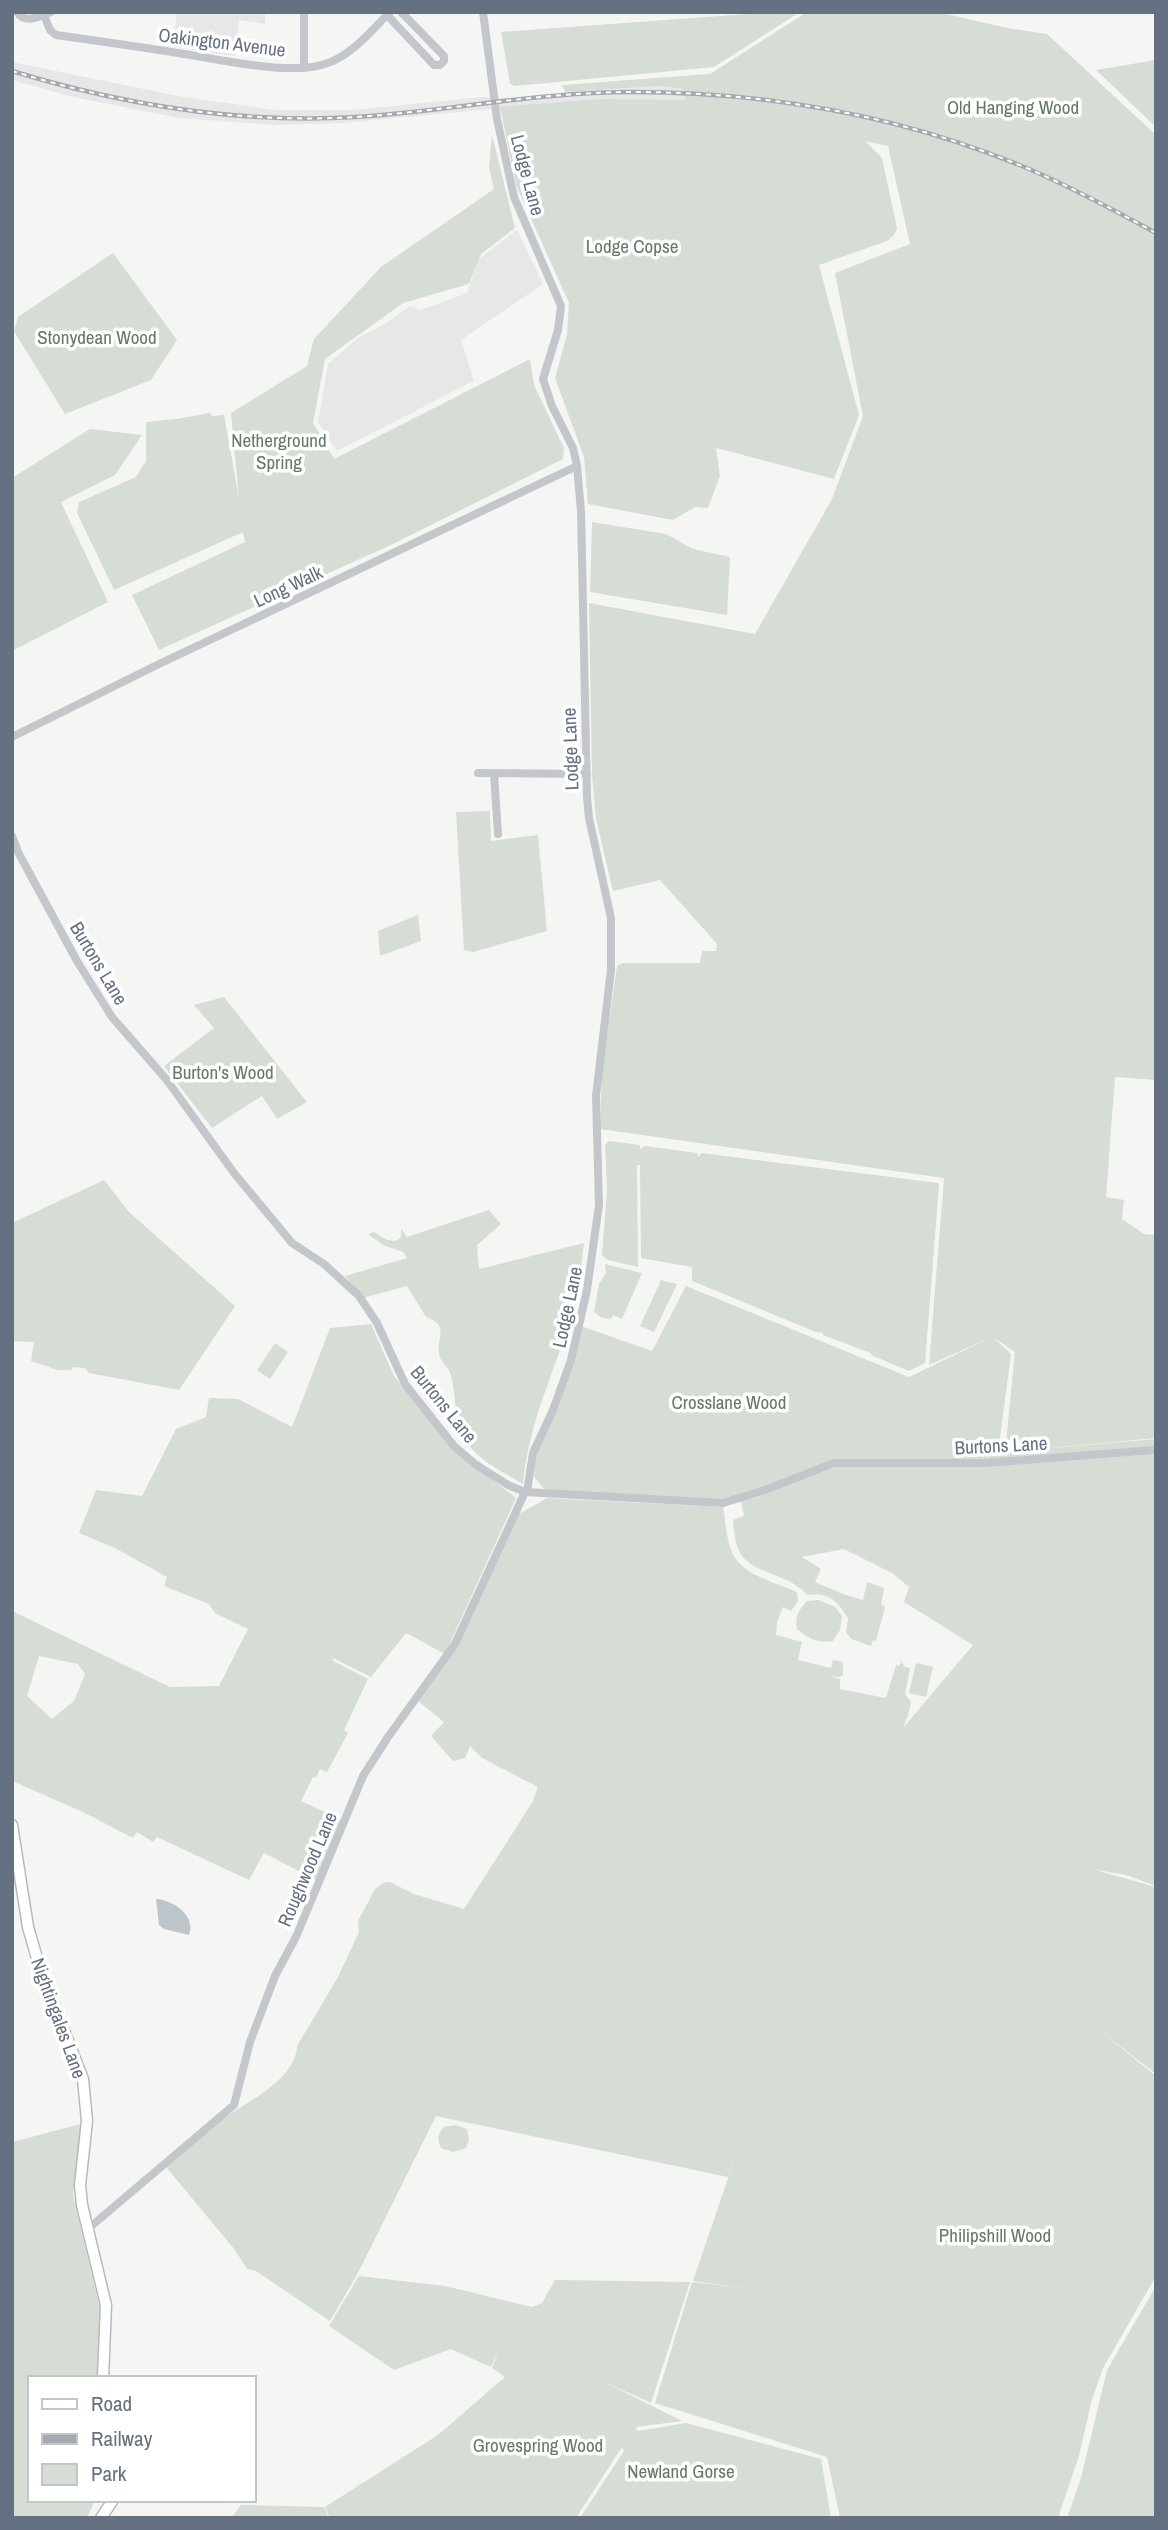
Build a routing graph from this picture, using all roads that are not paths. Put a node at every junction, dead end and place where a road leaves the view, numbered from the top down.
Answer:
1 (18, 12) edge
2 (304, 12) edge
3 (401, 12) edge
4 (483, 12) edge
5 (47, 14) edge
6 (388, 14) edge
7 (304, 68) junction
8 (578, 466) junction
9 (12, 737) edge
10 (478, 773) dead end
11 (494, 774) junction
12 (586, 774) junction
13 (498, 834) dead end
14 (12, 836) edge
15 (15, 853) edge
16 (1156, 1450) edge
17 (526, 1492) junction
18 (12, 1825) edge
19 (89, 2228) junction
20 (103, 2376) edge
21 (112, 2502) edge
22 (101, 2518) edge

1 - 5 street
2 - 7 street
3 - 6 street
4 - 8 street, Lodge Lane
5 - 7 street, Oakington Avenue
6 - 7 street, Oakington Avenue
8 - 9 street, Long Walk
8 - 12 street, Lodge Lane
10 - 11 street
11 - 12 street
11 - 13 street
12 - 17 street, Lodge Lane
14 - 15 street, Burtons Lane
15 - 17 street, Burtons Lane
16 - 17 street, Burtons Lane
17 - 19 street, Roughwood Lane
18 - 19 main road, Nightingales Lane
19 - 20 main road, Nightingales Lane
21 - 22 main road

